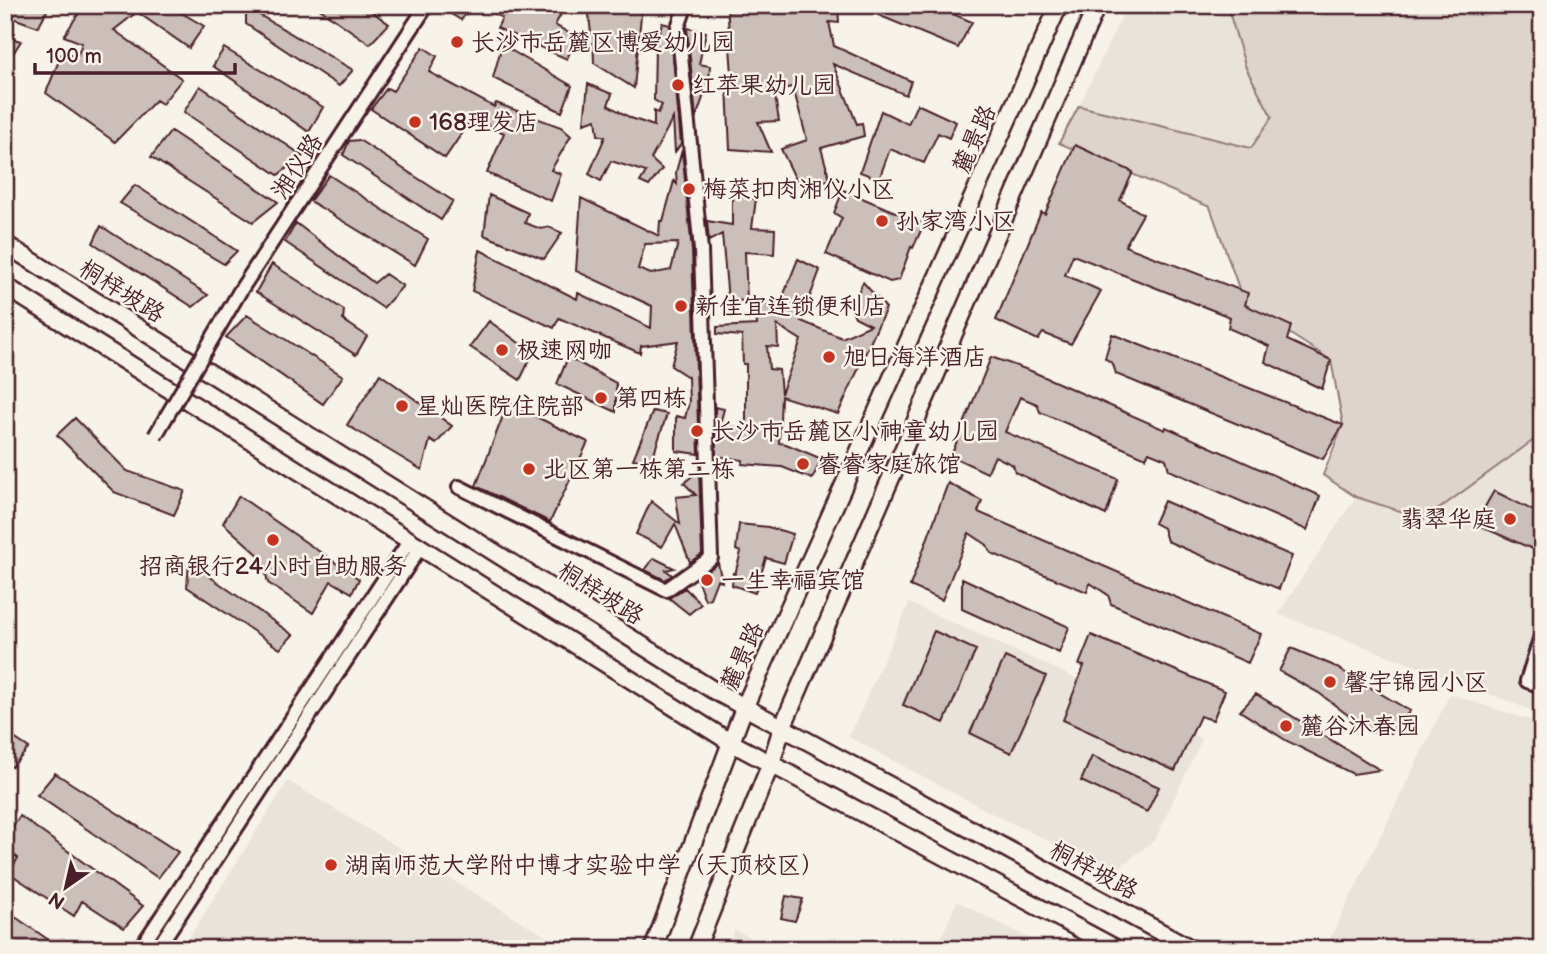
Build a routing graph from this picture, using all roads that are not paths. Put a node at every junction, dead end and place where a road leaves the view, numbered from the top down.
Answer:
1 (427, 5) edge
2 (686, 5) edge
3 (1059, 5) edge
4 (1097, 5) edge
5 (5, 244) edge
6 (5, 286) edge
7 (155, 436) dead end
8 (459, 487) dead end
9 (416, 543) junction
10 (1542, 633) edge
11 (1542, 685) edge
12 (744, 708) junction
13 (782, 728) junction
14 (730, 742) junction
15 (771, 763) junction
16 (141, 949) edge
17 (157, 949) edge
18 (653, 949) edge
19 (696, 949) edge
20 (1117, 949) edge
21 (1192, 949) edge

1 - 7 street, 湘仪路, bridge
2 - 8 street
3 - 12 main road, 麓景路
4 - 13 main road
5 - 12 main road, 桐梓坡路
6 - 9 main road
9 - 14 main road
9 - 16 street
9 - 17 street
10 - 11 street
12 - 13 main road, 桐梓坡路
12 - 14 main road, 麓景路
13 - 15 main road
13 - 21 main road, 桐梓坡路
14 - 15 main road
14 - 18 main road, 麓景路
15 - 19 main road
15 - 20 main road

